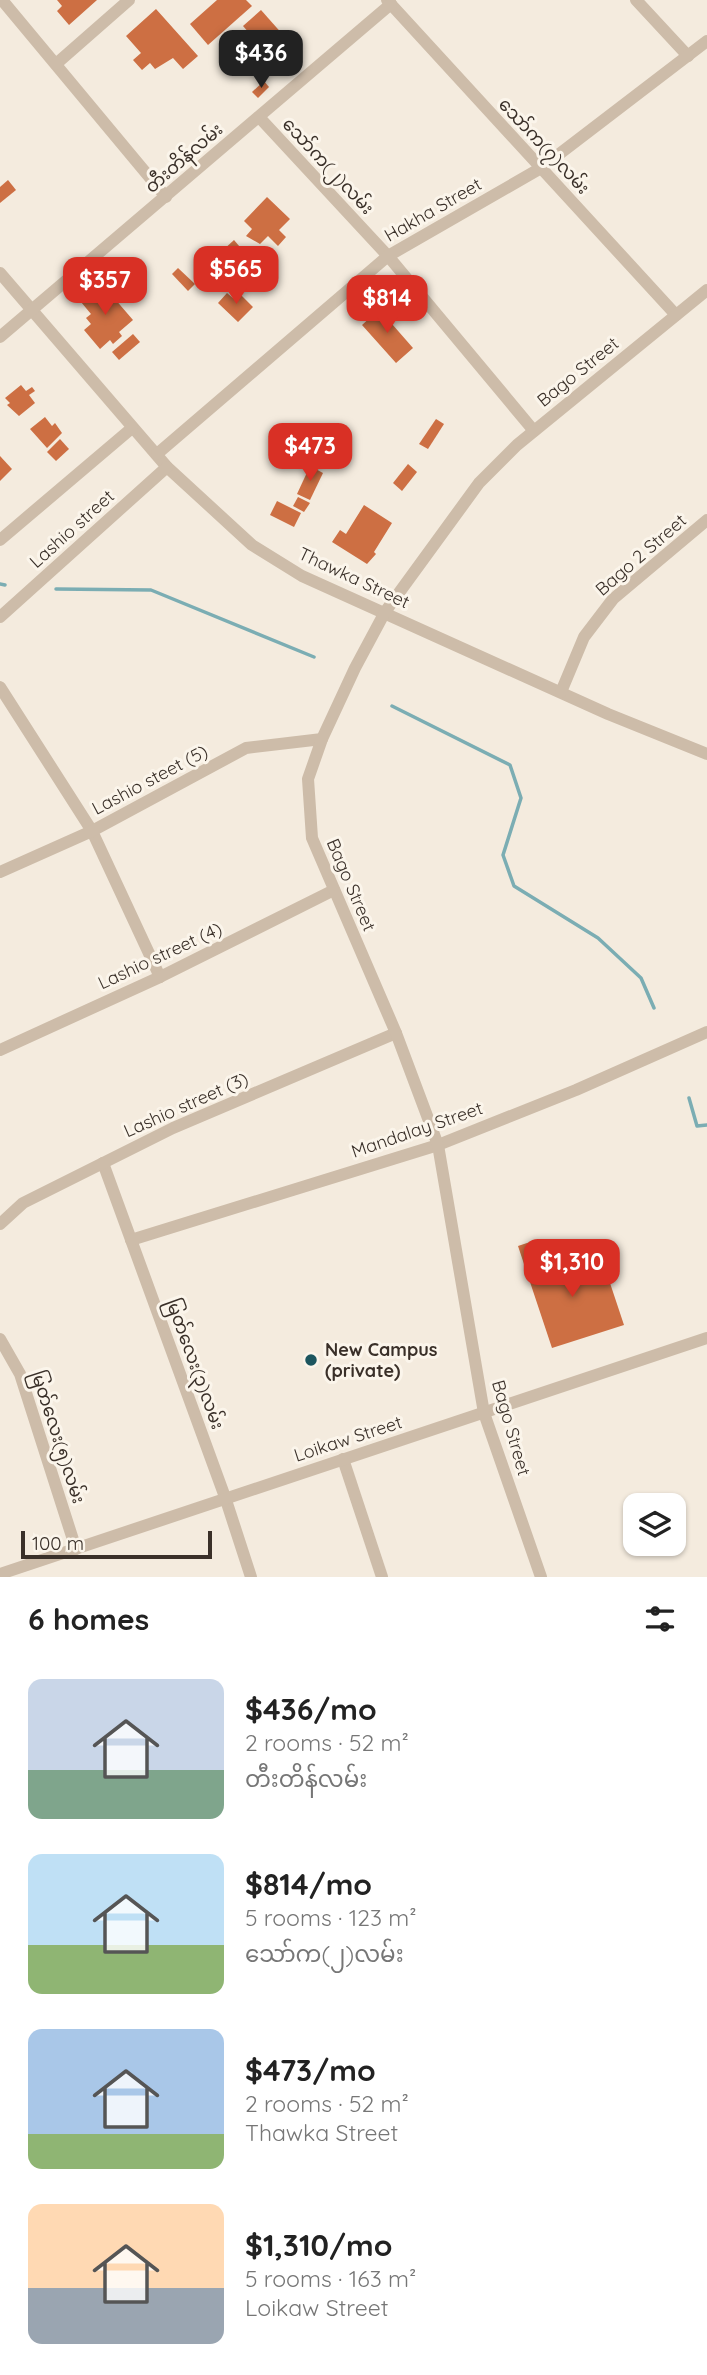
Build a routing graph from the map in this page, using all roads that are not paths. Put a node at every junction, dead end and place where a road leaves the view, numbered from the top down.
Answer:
1 (2, 0) edge
2 (129, 0) edge
3 (636, 0) edge
4 (389, 2) edge
5 (707, 41) edge
6 (688, 56) junction
7 (56, 64) junction
8 (259, 117) junction
9 (541, 168) junction
10 (166, 197) junction
11 (388, 256) junction
12 (0, 273) edge
13 (707, 290) edge
14 (33, 311) junction
15 (676, 315) junction
16 (0, 337) edge
17 (132, 428) junction
18 (534, 431) junction
19 (156, 454) junction
20 (167, 467) junction
21 (707, 520) edge
22 (0, 540) edge
23 (385, 612) junction
24 (0, 617) edge
25 (0, 687) edge
26 (561, 692) junction
27 (322, 739) junction
28 (707, 754) edge
29 (92, 831) junction
30 (0, 872) edge
31 (334, 890) junction
32 (160, 977) junction
33 (707, 1032) edge
34 (396, 1033) junction
35 (0, 1050) edge
36 (438, 1145) junction
37 (103, 1163) junction
38 (0, 1224) edge
39 (131, 1240) junction
40 (707, 1338) edge
41 (0, 1339) edge
42 (484, 1413) junction
43 (343, 1460) junction
44 (225, 1497) junction
45 (76, 1549) junction
46 (0, 1574) edge
47 (251, 1577) edge
48 (382, 1577) edge
49 (541, 1577) edge

1 - 7 street
2 - 7 street
3 - 6 street
4 - 8 street, တီးတိန်လမ်း
4 - 9 street, သော်က(၇)လမ်း
5 - 6 street, Hakha Street
6 - 9 street, Hakha Street
7 - 10 street
8 - 10 street, တီးတိန်လမ်း
8 - 11 street, သော်က(၂)လမ်း
9 - 11 street, Hakha Street
9 - 15 street, သော်က(၇)လမ်း
10 - 14 street, တီးတိန်လမ်း
11 - 18 street, သော်က(၂)လမ်း
11 - 19 street, Hakha Street
12 - 14 street, Thawka Street
13 - 15 street, Bago Street
14 - 16 street, တီးတိန်လမ်း
14 - 17 street, Thawka Street
15 - 18 street, Bago Street
17 - 19 street, Thawka Street
17 - 22 street
18 - 23 street, Bago Street
19 - 20 street, Thawka Street
20 - 23 street, Thawka Street
20 - 24 street, Lashio street
21 - 26 street, Bago 2 Street
23 - 26 street, Thawka Street
23 - 27 street, Bago Street
25 - 29 street
26 - 28 street, Thawka Street
27 - 29 street, Lashio steet (5)
27 - 31 street, Bago Street
29 - 30 street, Lashio steet (5)
29 - 32 street
31 - 32 street, Lashio street (4)
31 - 34 street, Bago Street
32 - 35 street, Lashio street (4)
33 - 36 street, Mandalay Street
34 - 36 street, Bago Street
34 - 37 street, Lashio street (3)
36 - 39 street, Mandalay Street
36 - 42 street, Bago Street
37 - 38 street, Lashio street (3)
37 - 39 street, မြတ်လေး(၃)လမ်း
39 - 44 street, မြတ်လေး(၃)လမ်း
40 - 42 street, Loikaw Street
41 - 45 street, မြတ်လေး(၅)လမ်း
42 - 43 street, Loikaw Street
42 - 49 street, Bago Street
43 - 44 street, Loikaw Street
43 - 48 street
44 - 45 street, Loikaw Street
44 - 47 street, မြတ်လေး(၃)လမ်း
45 - 46 street, Loikaw Street

